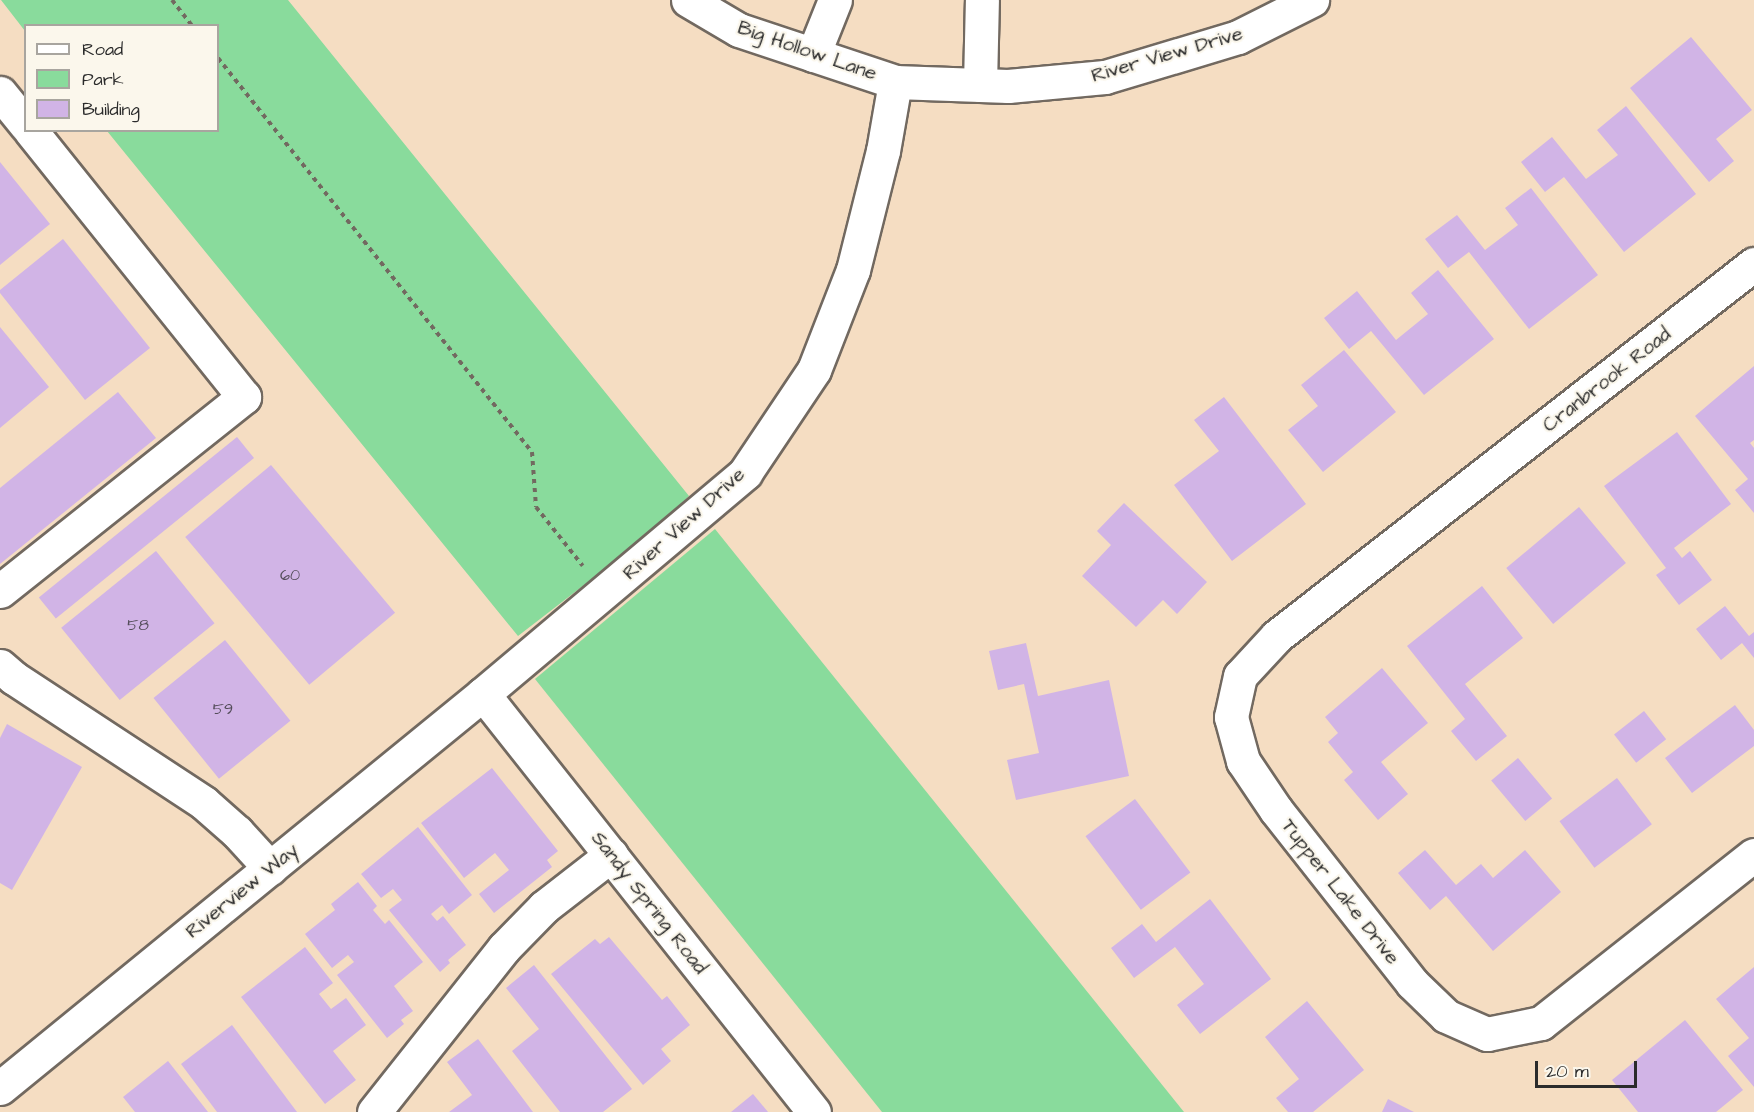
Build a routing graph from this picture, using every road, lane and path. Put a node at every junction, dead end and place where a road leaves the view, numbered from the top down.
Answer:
1 (172, 0) edge
2 (688, 0) edge
3 (835, 0) edge
4 (982, 0) edge
5 (1312, 0) edge
6 (190, 24) edge
7 (813, 55) junction
8 (219, 59) edge
9 (895, 82) junction
10 (980, 85) junction
11 (0, 93) edge
12 (24, 123) edge
13 (32, 132) edge
14 (1754, 264) edge
15 (1459, 494) joint
16 (0, 591) edge
17 (605, 593) junction
18 (5, 682) edge
19 (483, 694) junction
20 (610, 855) junction
21 (1754, 855) edge
22 (270, 868) junction
23 (0, 1088) edge
24 (375, 1112) edge
25 (814, 1112) edge

1 - 6 path
2 - 7 street, Big Hollow Lane
3 - 7 street
4 - 10 street
5 - 10 street, River View Drive
7 - 9 street, Big Hollow Lane
8 - 17 path
9 - 10 street, River View Drive
9 - 17 street, River View Drive
11 - 12 street
13 - 16 street
14 - 15 street, Cranbrook Road
15 - 21 street, Tupper Lake Drive
17 - 19 street, River View Drive
18 - 22 street
19 - 20 street, Sandy Spring Road
19 - 22 street, Riverview Way
20 - 24 street
20 - 25 street, Sandy Spring Road
22 - 23 street, Riverview Way

